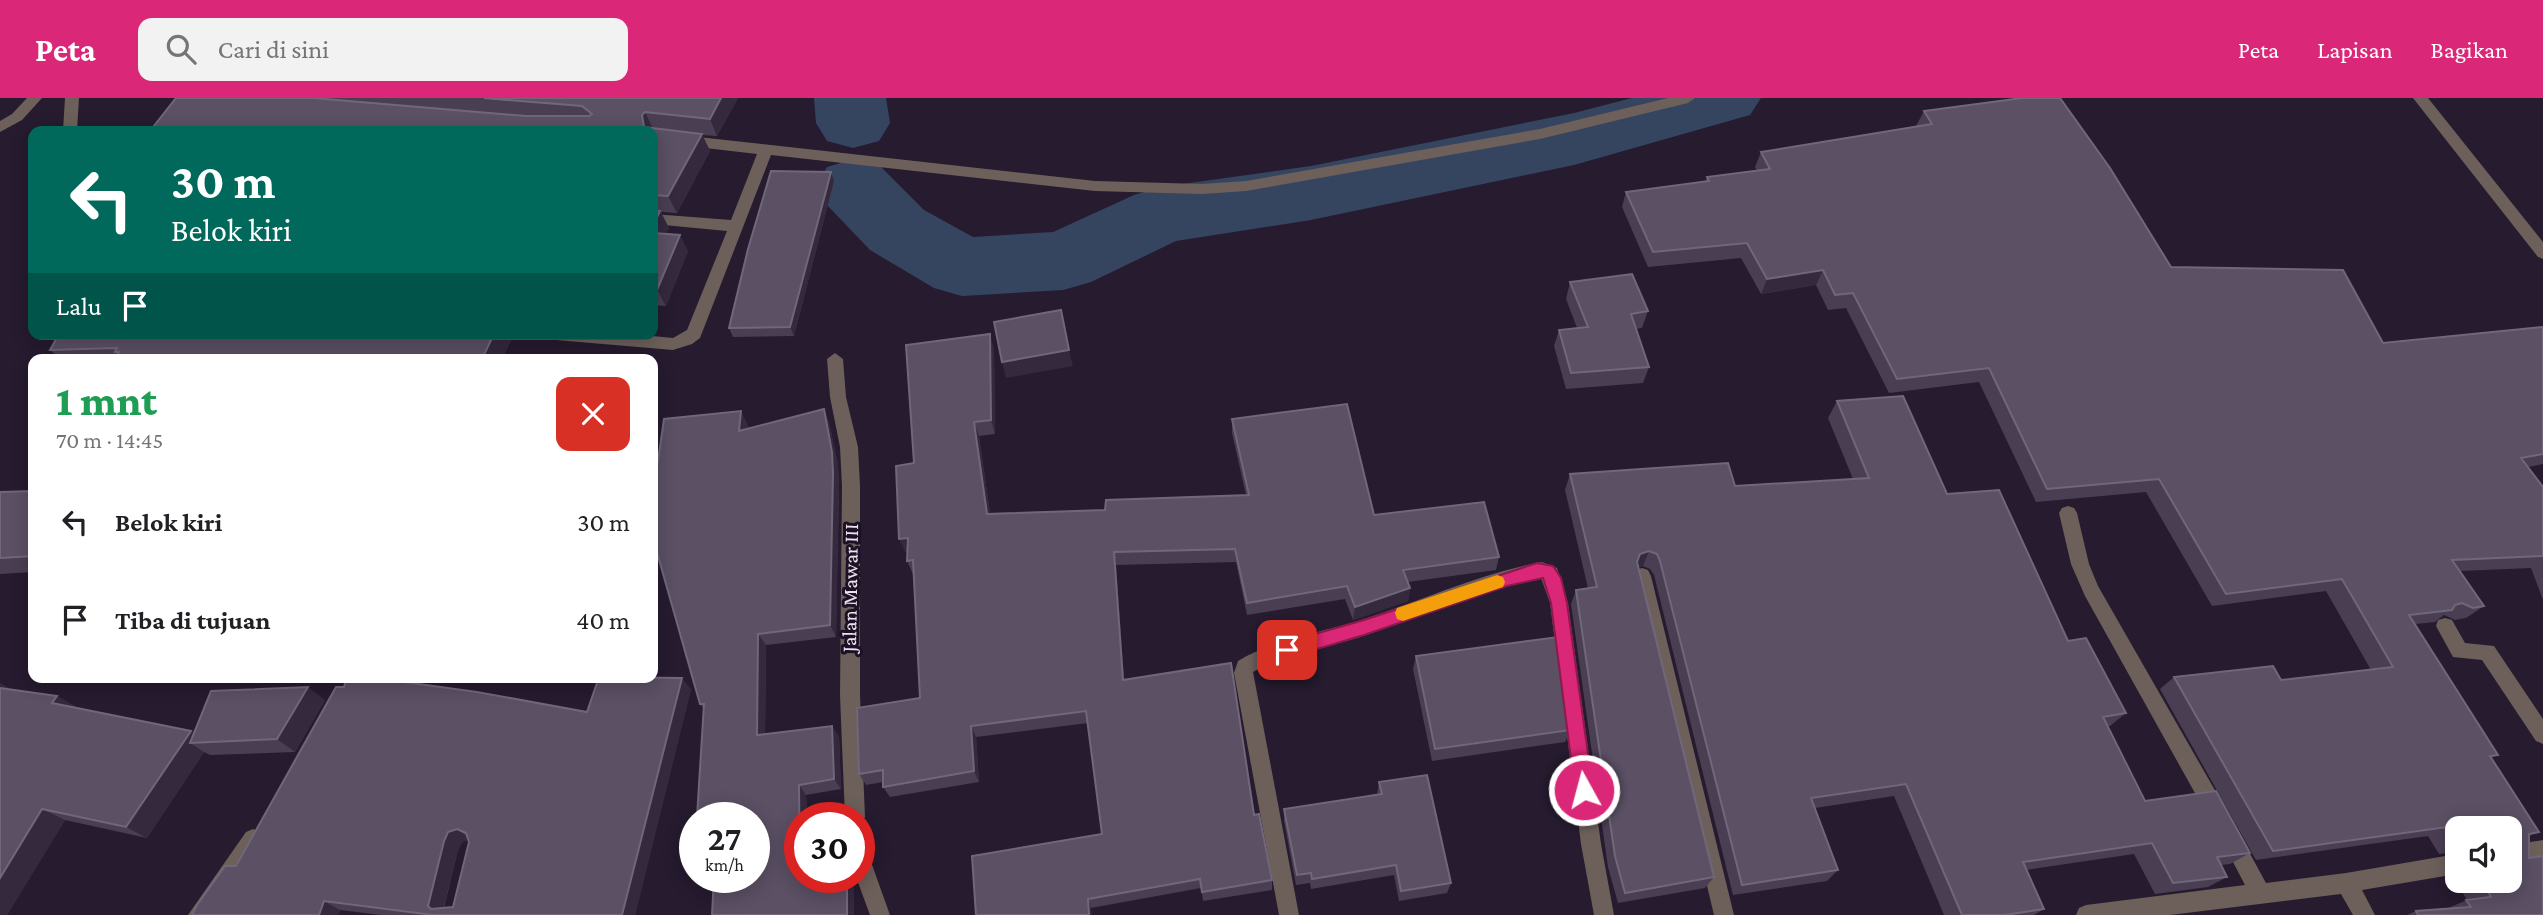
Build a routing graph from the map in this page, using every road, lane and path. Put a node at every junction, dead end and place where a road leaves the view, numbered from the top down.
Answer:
1 (34, 98) edge
2 (72, 98) edge
3 (1688, 98) edge
4 (2420, 98) edge
5 (70, 126) edge
6 (0, 127) edge
7 (658, 137) edge
8 (766, 148) junction
9 (658, 219) edge
10 (736, 226) junction
11 (2543, 253) edge
12 (626, 340) edge
13 (835, 359) dead end
14 (2068, 513) dead end
15 (1642, 576) edge
16 (2445, 626) edge
17 (2543, 735) edge
18 (854, 802) edge
19 (265, 822) edge
20 (2543, 850) edge
21 (2522, 853) edge
22 (2445, 866) edge
23 (2346, 883) junction
24 (872, 893) edge
25 (2260, 893) junction
26 (198, 915) edge
27 (880, 915) edge
28 (1289, 915) edge
29 (1604, 915) edge
30 (1724, 915) edge
31 (2086, 915) edge
32 (2365, 915) edge

1 - 6 street
2 - 5 street
3 - 8 street
4 - 11 street
7 - 8 street
8 - 10 street
9 - 10 street
10 - 12 street
13 - 18 street, Jalan Mawar III
14 - 25 street
15 - 30 street
16 - 17 street
19 - 26 street
20 - 21 street
22 - 23 street
23 - 25 street
23 - 32 street
24 - 27 street
25 - 31 street
28 - 29 street

